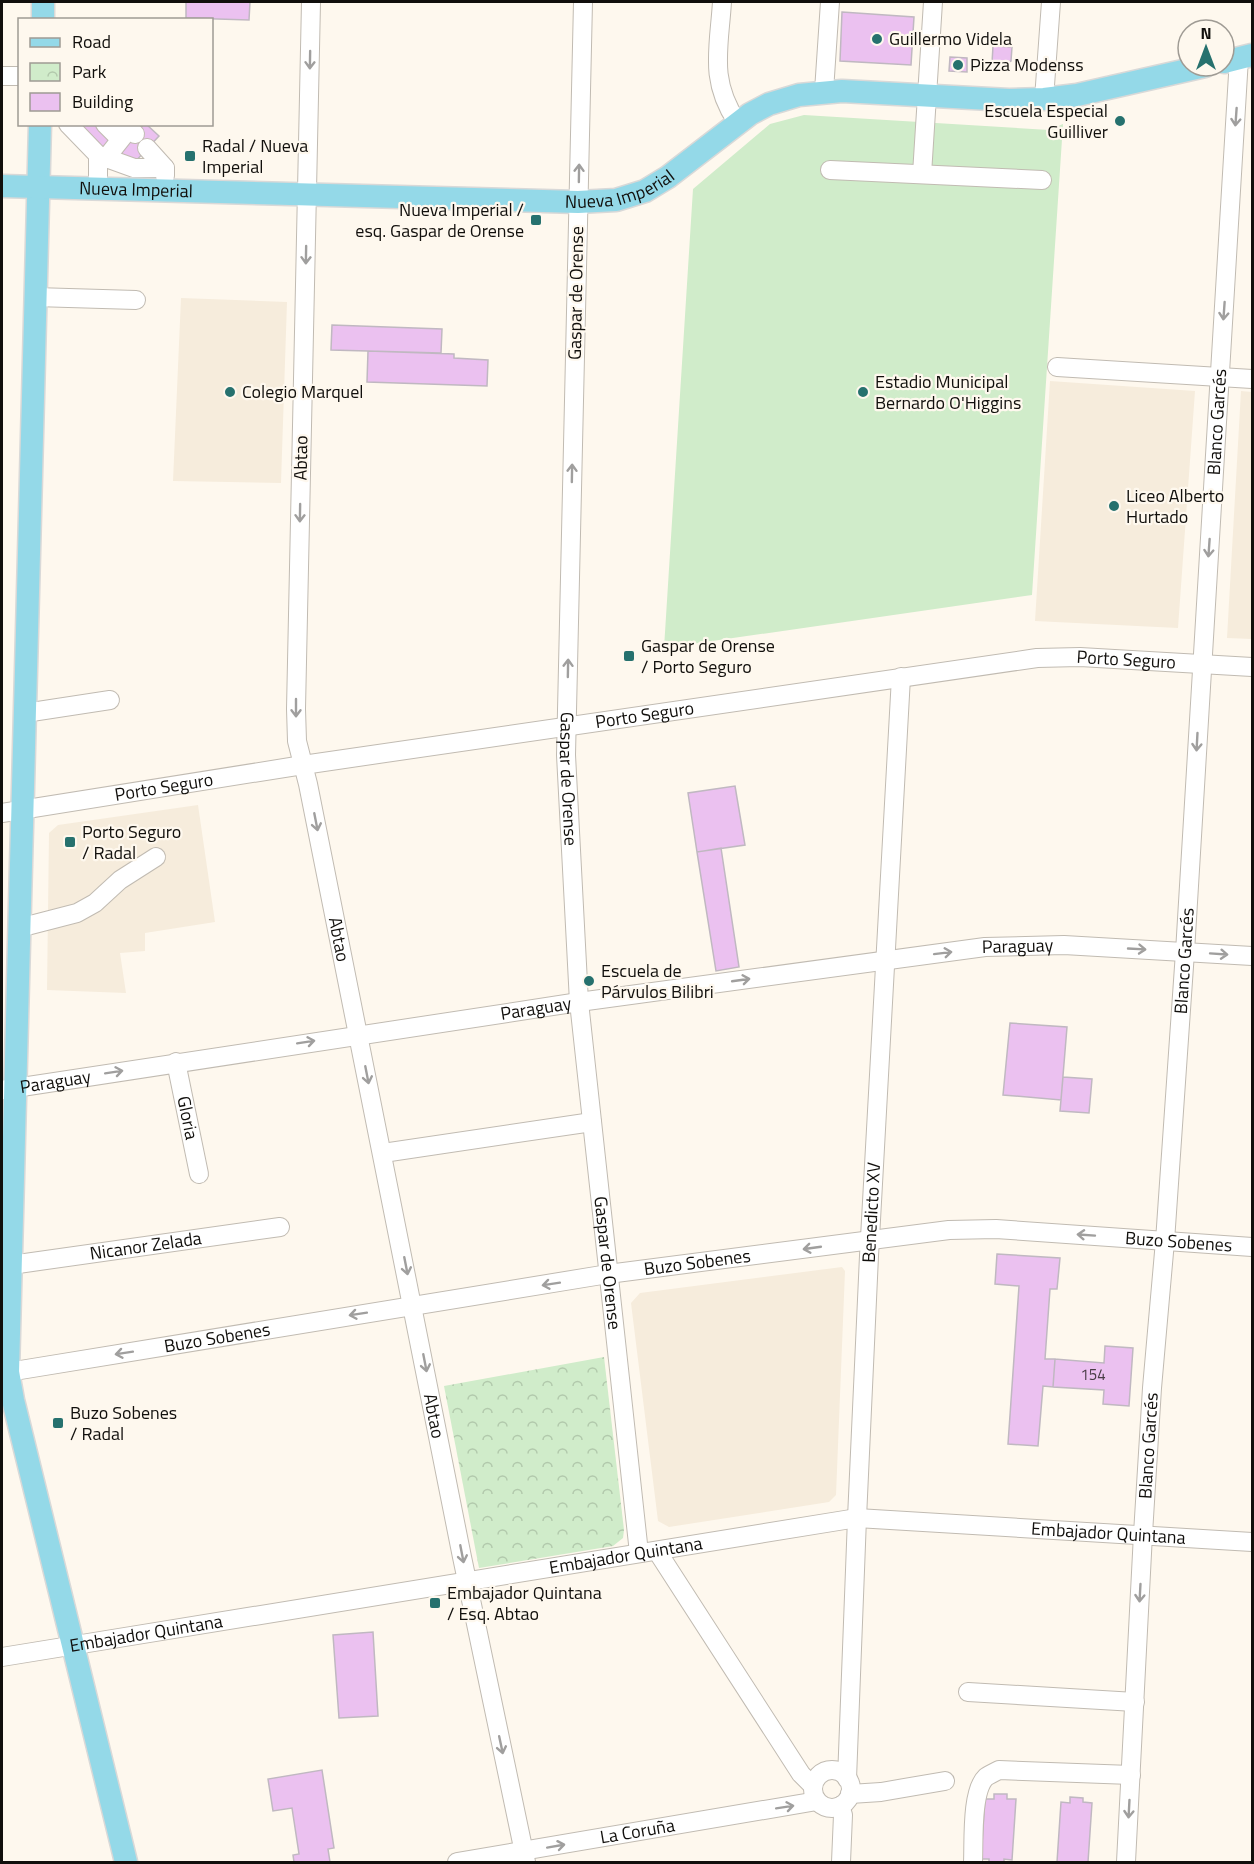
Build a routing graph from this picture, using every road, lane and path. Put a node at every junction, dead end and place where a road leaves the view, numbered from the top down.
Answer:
1 (43, 2) edge
2 (311, 2) edge
3 (583, 2) edge
4 (722, 2) edge
5 (830, 2) edge
6 (933, 2) edge
7 (1051, 2) edge
8 (43, 18) edge
9 (1239, 58) edge
10 (1176, 73) edge
11 (2, 76) edge
12 (18, 76) edge
13 (824, 91) junction
14 (927, 96) junction
15 (1044, 99) junction
16 (737, 122) junction
17 (40, 126) edge
18 (108, 126) edge
19 (73, 128) edge
20 (147, 148) dead end
21 (102, 156) junction
22 (830, 170) dead end
23 (922, 174) junction
24 (165, 179) junction
25 (1042, 180) dead end
26 (2, 186) edge
27 (38, 186) junction
28 (98, 188) junction
29 (307, 194) junction
30 (578, 201) junction
31 (36, 297) junction
32 (136, 300) dead end
33 (1056, 367) dead end
34 (1220, 377) junction
35 (1252, 379) edge
36 (1202, 664) junction
37 (1252, 667) edge
38 (901, 677) junction
39 (110, 700) dead end
40 (25, 713) junction
41 (566, 726) junction
42 (303, 765) junction
43 (12, 811) edge
44 (156, 857) dead end
45 (19, 928) junction
46 (1185, 952) junction
47 (1252, 956) edge
48 (885, 960) junction
49 (579, 1002) junction
50 (359, 1034) junction
51 (176, 1062) junction
52 (8, 1089) edge
53 (592, 1122) junction
54 (383, 1153) junction
55 (199, 1174) dead end
56 (280, 1227) dead end
57 (870, 1240) junction
58 (1165, 1242) junction
59 (1252, 1247) edge
60 (11, 1265) junction
61 (608, 1274) junction
62 (414, 1305) junction
63 (5, 1373) edge
64 (857, 1518) junction
65 (1143, 1534) junction
66 (1252, 1542) edge
67 (648, 1552) junction
68 (467, 1581) junction
69 (72, 1644) junction
70 (2, 1657) edge
71 (968, 1692) dead end
72 (1135, 1702) junction
73 (848, 1750) junction
74 (830, 1771) junction
75 (1131, 1775) junction
76 (945, 1781) dead end
77 (846, 1793) junction
78 (815, 1794) junction
79 (524, 1857) edge
80 (126, 1863) edge
81 (457, 1863) edge
82 (841, 1863) edge
83 (973, 1863) edge
84 (1126, 1863) edge

1 - 8 main road
2 -> 29 street, Abtao
30 -> 3 street, Gaspar de Orense
4 - 16 street
5 - 13 street
6 - 14 street
7 - 15 street
9 -> 34 street, Blanco Garcés
10 - 15 main road, Nueva Imperial
11 - 12 street
13 - 14 main road, Nueva Imperial
13 - 16 main road, Nueva Imperial
14 - 15 main road, Nueva Imperial
14 - 23 street
16 - 30 main road, Nueva Imperial
17 - 27 main road
18 - 21 street
19 - 21 street
20 - 24 street
21 - 24 street
21 - 28 street
22 - 23 street
23 - 25 street
24 - 28 main road, Nueva Imperial
24 - 29 main road, Nueva Imperial
26 - 27 main road, Nueva Imperial
27 - 28 main road, Nueva Imperial
27 - 31 main road
29 - 30 main road, Nueva Imperial
29 -> 42 street, Abtao
41 -> 30 street, Gaspar de Orense
31 - 32 street
31 - 40 main road
33 - 34 street
34 - 35 street
34 -> 36 street, Blanco Garcés
36 - 37 street, Porto Seguro
36 - 38 street, Porto Seguro
36 -> 46 street, Blanco Garcés
38 - 41 street, Porto Seguro
38 - 48 street, Benedicto XV
39 - 40 street
40 - 43 main road
41 - 42 street, Porto Seguro
41 - 49 street, Gaspar de Orense
42 - 43 street, Porto Seguro
42 -> 50 street, Abtao
43 - 45 main road
44 - 45 street
45 - 52 main road
46 -> 47 street, Paraguay
48 -> 46 street, Paraguay
46 - 58 street, Blanco Garcés
49 -> 48 street, Paraguay
48 - 57 street, Benedicto XV
49 - 50 street, Paraguay
49 - 53 street, Gaspar de Orense
51 -> 50 street, Paraguay
50 -> 54 street, Abtao
52 -> 51 street, Paraguay
51 - 55 street, Gloria
52 - 60 main road
53 - 54 street
53 - 61 street, Gaspar de Orense
54 -> 62 street, Abtao
56 - 60 street, Nicanor Zelada
58 -> 57 street, Buzo Sobenes
57 -> 61 street, Buzo Sobenes
57 - 64 street, Benedicto XV
58 - 59 street, Buzo Sobenes
58 - 65 street, Blanco Garcés
60 - 63 main road
61 -> 62 street, Buzo Sobenes
61 - 67 street, Gaspar de Orense
62 -> 63 street, Buzo Sobenes
62 -> 68 street, Abtao
63 - 69 main road
64 - 65 street, Embajador Quintana
64 - 67 street, Embajador Quintana
64 - 73 street, Benedicto XV
65 - 66 street, Embajador Quintana
65 -> 72 street, Blanco Garcés
67 - 68 street, Embajador Quintana
67 - 78 street, Gaspar de Orense
68 - 69 street, Embajador Quintana
68 -> 79 street, Abtao
69 - 70 street, Embajador Quintana
69 - 80 main road
71 - 72 street
72 - 75 street, Blanco Garcés
73 - 74 street
73 - 77 street, Benedicto XV
74 - 77 street
74 - 78 street
75 - 83 street
75 -> 84 street, Blanco Garcés
76 - 77 street
77 - 78 street
77 - 82 street, Benedicto XV
79 -> 78 street, La Coruña
79 - 81 street, La Coruña

